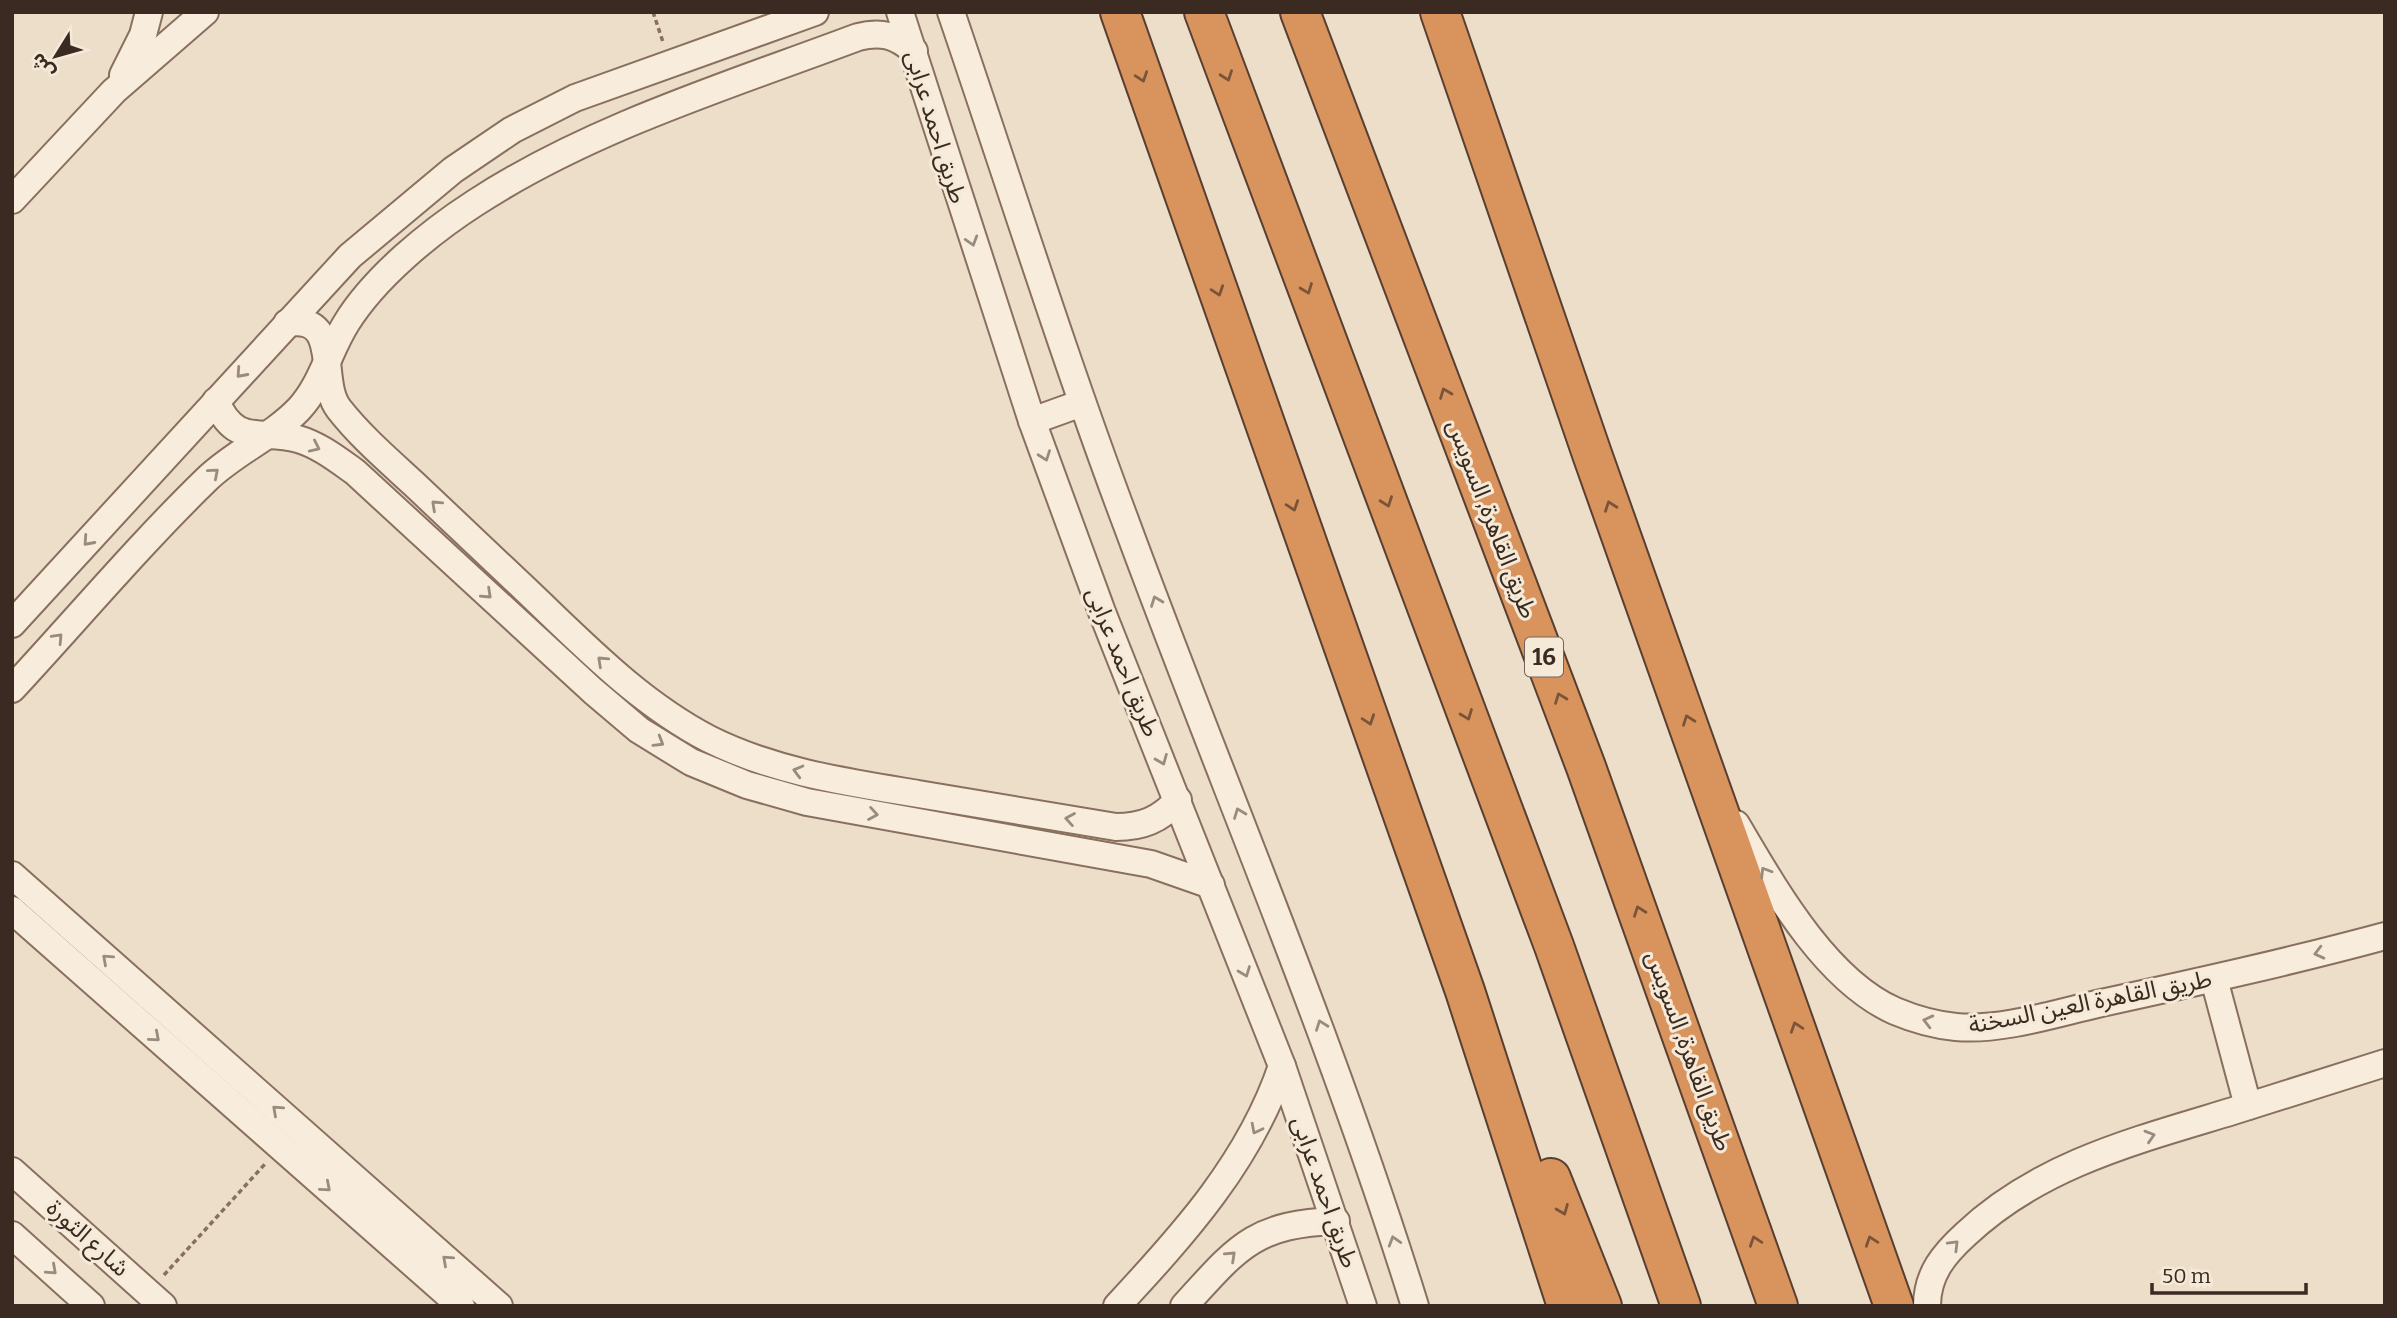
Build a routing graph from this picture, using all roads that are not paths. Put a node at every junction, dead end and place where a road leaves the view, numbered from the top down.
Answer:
1 (152, 12) edge
2 (205, 12) edge
3 (815, 12) edge
4 (822, 12) edge
5 (900, 12) edge
6 (951, 12) edge
7 (1120, 12) edge
8 (1204, 12) edge
9 (1300, 12) edge
10 (1440, 12) edge
11 (185, 30) junction
12 (835, 45) junction
13 (914, 51) junction
14 (114, 91) junction
15 (12, 200) edge
16 (287, 323) junction
17 (327, 360) junction
18 (216, 401) junction
19 (1082, 403) junction
20 (1032, 421) junction
21 (264, 436) junction
22 (377, 450) junction
23 (355, 472) junction
24 (12, 624) edge
25 (12, 689) edge
26 (1706, 768) junction
27 (1178, 800) junction
28 (1116, 827) junction
29 (1119, 859) junction
30 (12, 875) edge
31 (1211, 885) junction
32 (12, 911) edge
33 (2385, 936) edge
34 (2214, 979) junction
35 (1465, 991) junction
36 (2385, 1063) edge
37 (1282, 1066) junction
38 (2248, 1106) junction
39 (12, 1171) edge
40 (1336, 1221) junction
41 (12, 1235) edge
42 (156, 1299) edge
43 (1125, 1303) edge
44 (91, 1306) edge
45 (461, 1306) edge
46 (499, 1306) edge
47 (1184, 1306) edge
48 (1363, 1306) edge
49 (1415, 1306) edge
50 (1567, 1306) edge
51 (1602, 1306) edge
52 (1681, 1306) edge
53 (1777, 1306) edge
54 (1894, 1306) edge
55 (1927, 1306) edge

1 - 11 street
1 - 14 street
2 - 11 street
3 - 16 street
4 - 12 street
5 - 13 street, طريق احمد عرابى
6 - 19 street, طريق احمد عرابى
7 -> 35 highway
8 -> 52 highway
53 -> 9 highway, طريق القاهرة, السويس / 16
26 -> 10 highway
11 - 14 street
12 - 13 street
12 - 17 street
13 -> 20 street, طريق احمد عرابى
14 - 15 street
16 - 17 street
16 -> 18 street
17 - 21 street
17 - 22 street
18 - 21 street
18 -> 24 street
19 - 20 street
49 -> 19 street, طريق احمد عرابى
20 -> 27 street, طريق احمد عرابى
21 -> 23 street
25 -> 21 street
22 - 23 street
28 -> 22 street
23 -> 29 street
34 -> 26 street, طريق القاهرة العين السخنة
54 -> 26 highway
27 - 28 street
27 - 31 street, طريق احمد عرابى
28 - 29 street
29 - 31 street
46 -> 30 street
31 -> 37 street, طريق احمد عرابى
32 -> 45 street
33 -> 34 street, طريق القاهرة العين السخنة
34 - 38 street
35 - 50 highway
35 -> 51 highway
36 - 38 street
37 - 40 street, طريق احمد عرابى
37 -> 43 street
55 -> 38 street
39 - 42 street, شارع الثورة
47 -> 40 street
40 - 48 street, طريق احمد عرابى
41 -> 44 street, شارع الثورة

